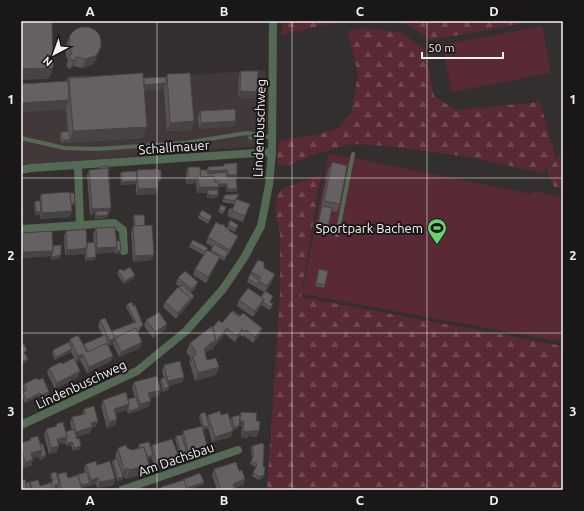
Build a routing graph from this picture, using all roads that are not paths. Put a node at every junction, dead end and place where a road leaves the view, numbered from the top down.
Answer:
1 (273, 21) edge
2 (21, 138) edge
3 (272, 138) junction
4 (272, 152) junction
5 (353, 154) dead end
6 (78, 166) junction
7 (21, 170) edge
8 (80, 225) junction
9 (21, 229) edge
10 (337, 235) dead end
11 (124, 251) dead end
12 (21, 425) edge
13 (238, 450) dead end
14 (122, 490) edge

1 - 3 street, Lindenbuschweg
2 - 3 lane
3 - 4 street, Lindenbuschweg
4 - 6 street, Schallmauer
4 - 12 street, Lindenbuschweg
5 - 10 lane
6 - 7 street, Schallmauer
6 - 8 street
8 - 9 street
8 - 11 street
13 - 14 street, Am Dachsbau

